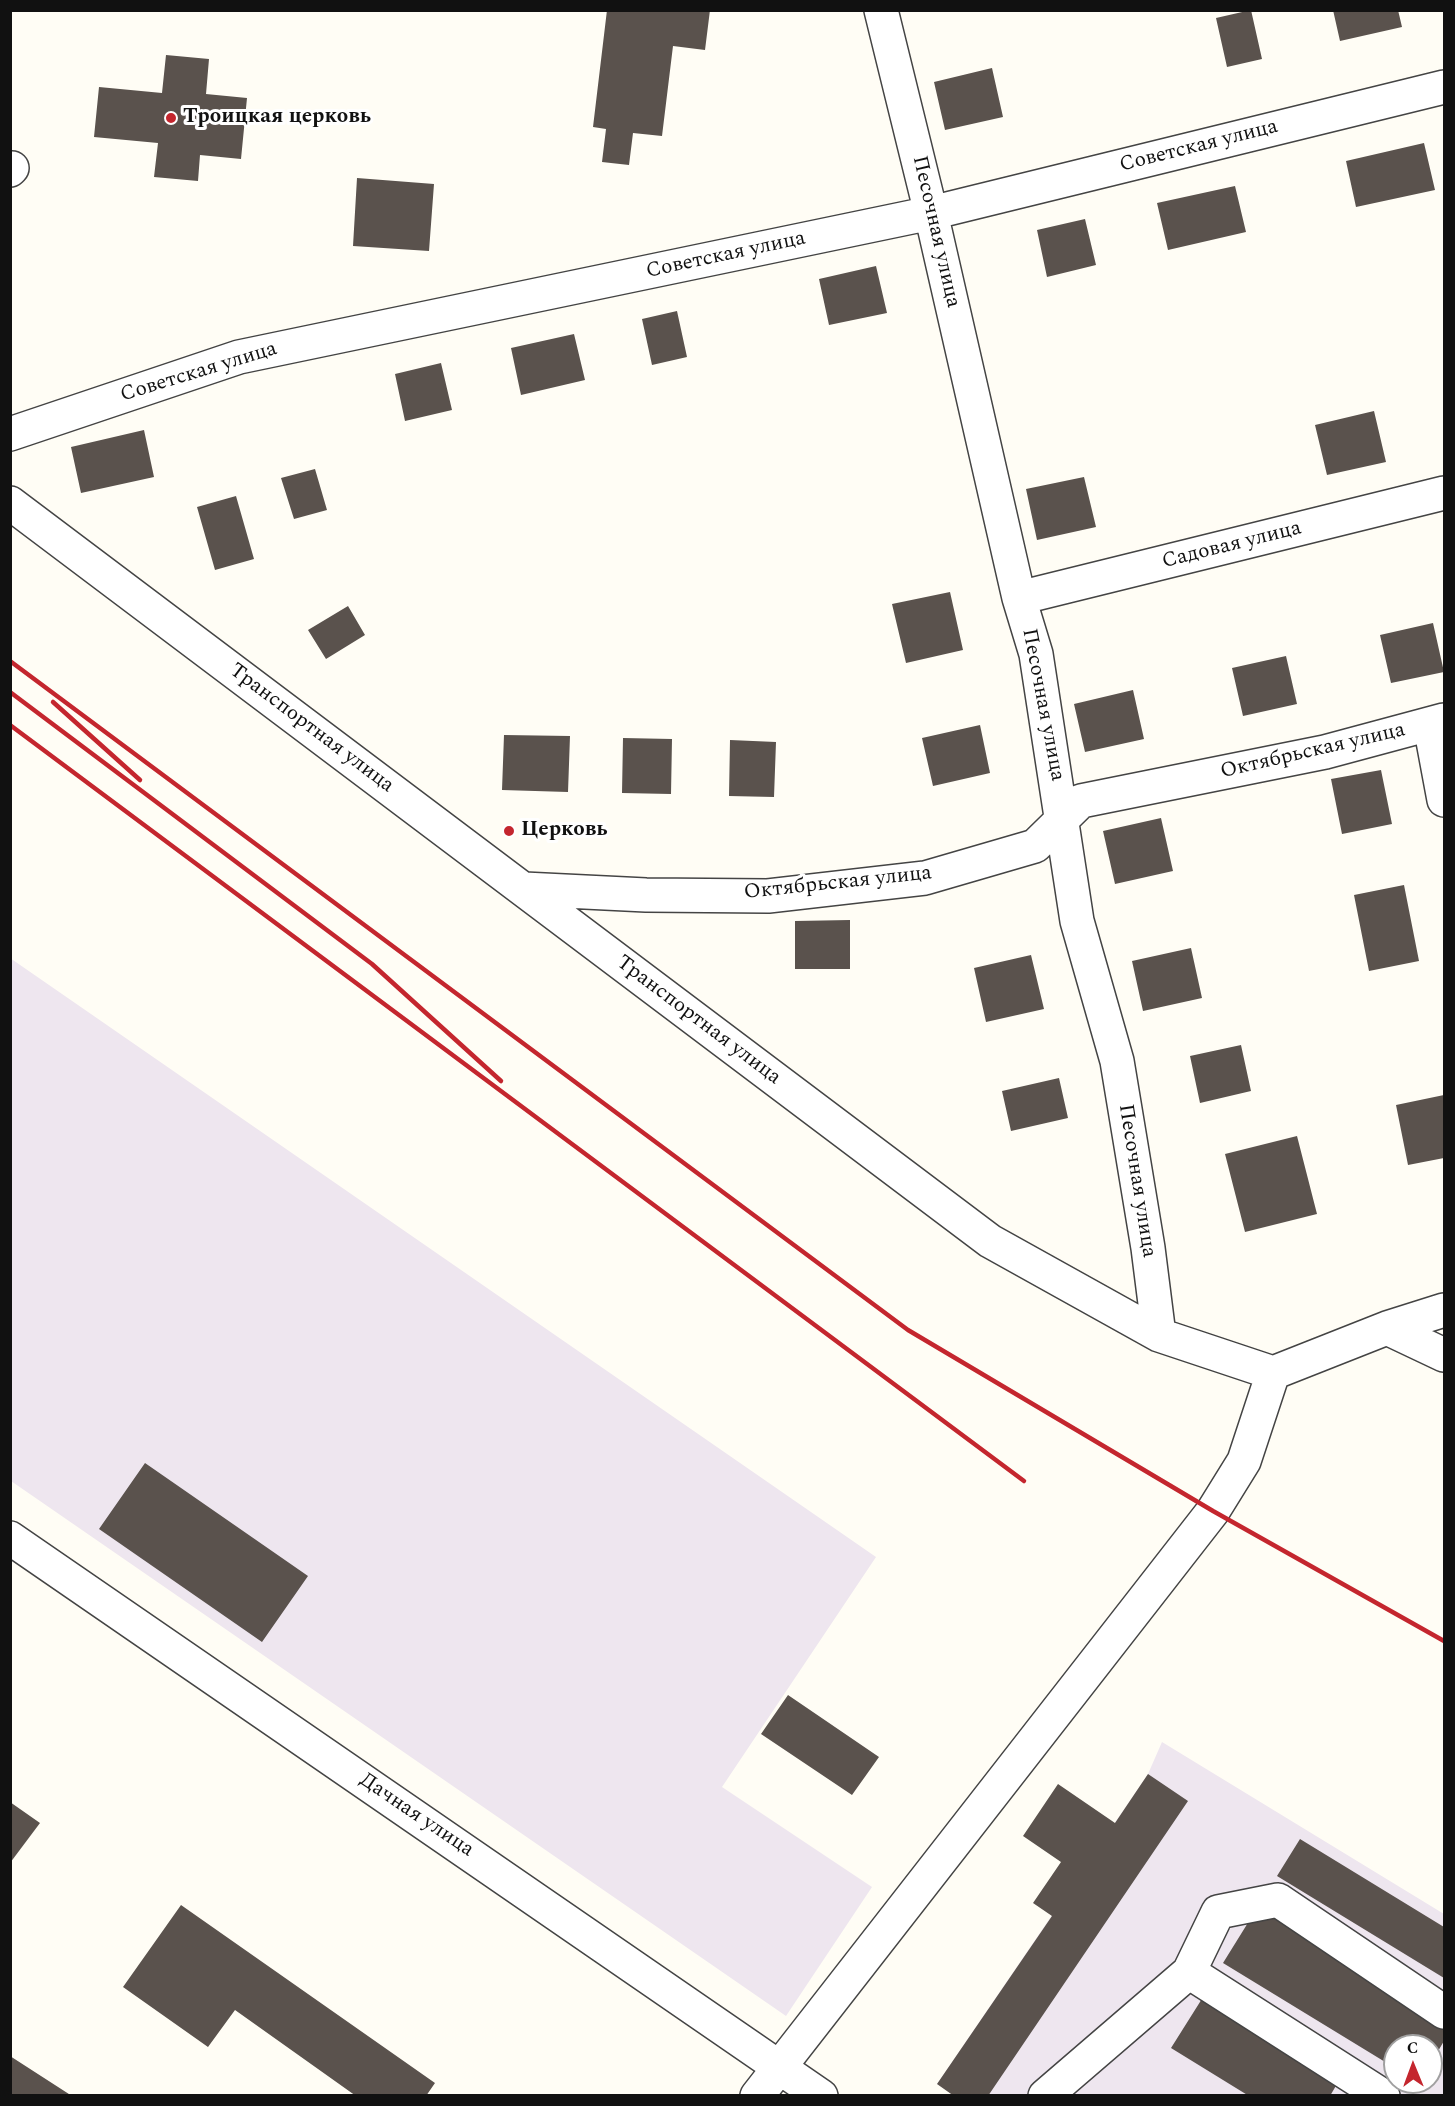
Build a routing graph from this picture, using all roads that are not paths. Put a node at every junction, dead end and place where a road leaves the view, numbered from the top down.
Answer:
1 (881, 10) edge
2 (1444, 87) edge
3 (931, 213) junction
4 (10, 434) edge
5 (1444, 494) edge
6 (10, 503) edge
7 (1018, 598) junction
8 (1437, 722) edge
9 (1444, 800) edge
10 (1062, 818) junction
11 (524, 889) junction
12 (1444, 1310) edge
13 (1387, 1328) junction
14 (1159, 1335) junction
15 (1444, 1355) edge
16 (1273, 1373) junction
17 (10, 1538) edge
18 (1189, 1972) junction
19 (1444, 2012) edge
20 (779, 2066) junction
21 (757, 2096) edge
22 (821, 2096) edge
23 (1045, 2096) edge
24 (1383, 2096) edge

1 - 3 street, Песочная улица
2 - 3 street, Советская улица
3 - 4 street, Советская улица
3 - 7 street, Песочная улица
5 - 7 street, Садовая улица
6 - 11 street, Транспортная улица
7 - 10 street, Песочная улица
8 - 9 street
8 - 10 street, Октябрьская улица
10 - 11 street, Октябрьская улица
10 - 14 street, Песочная улица
11 - 14 street, Транспортная улица
12 - 13 street
13 - 15 street
13 - 16 street
14 - 16 street, Транспортная улица
16 - 20 street
17 - 20 street, Дачная улица
18 - 19 street
18 - 23 street
18 - 24 street
20 - 21 street
20 - 22 street, Дачная улица

